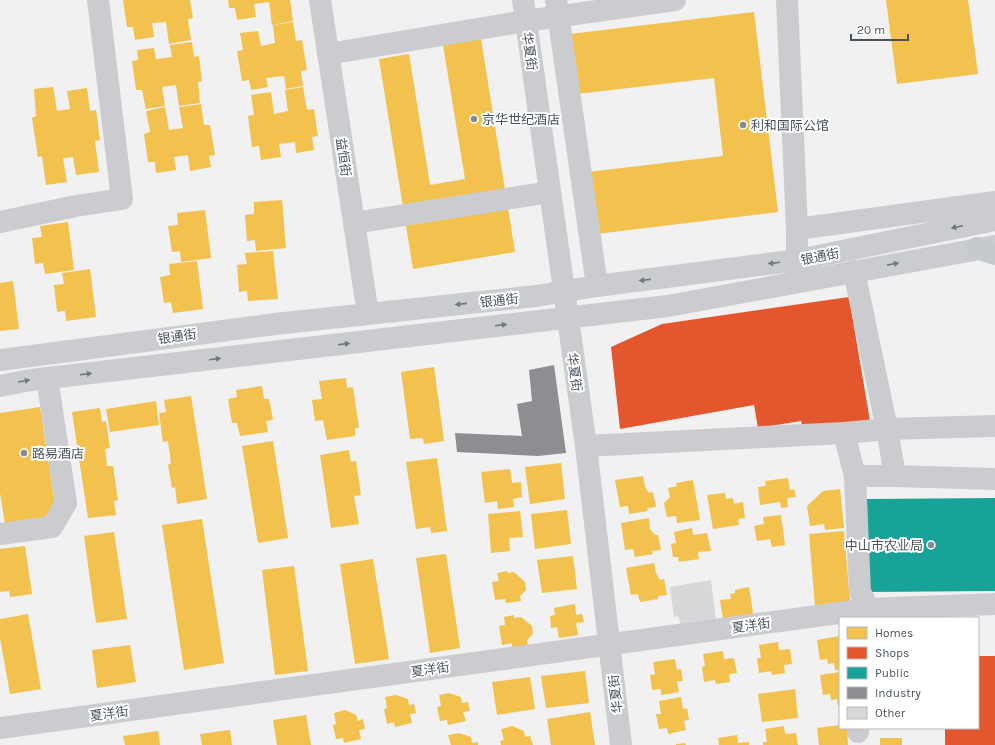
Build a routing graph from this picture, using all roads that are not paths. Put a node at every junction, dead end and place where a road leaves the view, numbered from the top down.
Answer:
1 (98, 0) edge
2 (320, 0) edge
3 (522, 0) edge
4 (675, 0) edge
5 (788, 0) edge
6 (557, 8) edge
7 (526, 21) junction
8 (328, 54) junction
9 (550, 192) junction
10 (995, 202) edge
11 (995, 220) edge
12 (0, 222) edge
13 (354, 223) junction
14 (797, 229) junction
15 (989, 249) edge
16 (798, 260) junction
17 (854, 271) junction
18 (797, 282) junction
19 (597, 286) junction
20 (563, 292) junction
21 (368, 314) junction
22 (567, 318) junction
23 (0, 360) edge
24 (47, 378) junction
25 (0, 386) edge
26 (995, 426) edge
27 (887, 429) junction
28 (844, 433) junction
29 (586, 446) junction
30 (855, 476) junction
31 (895, 476) junction
32 (995, 479) edge
33 (0, 534) edge
34 (995, 604) edge
35 (853, 617) edge
36 (610, 644) junction
37 (0, 728) edge
38 (622, 745) edge

1 - 12 street
2 - 8 street, 益恒街
3 - 7 street, 华夏街
4 - 6 street
5 - 14 street
6 - 7 street
6 - 19 street
7 - 8 street
7 - 9 street, 华夏街
8 - 13 street, 益恒街
9 - 13 street
9 - 20 street, 华夏街
10 - 14 street
11 -> 16 street, 银通街
13 - 21 street, 益恒街
14 - 16 street
17 -> 15 street
16 - 18 street
16 -> 19 street, 银通街
17 - 18 street
17 - 27 street
18 - 22 street
19 - 20 street, 银通街
20 -> 21 street, 银通街
20 - 22 street, 华夏街
21 - 23 street, 银通街
24 -> 22 street
22 - 29 street, 华夏街
25 -> 24 street
24 - 33 street
26 - 27 street
27 - 28 street
27 - 31 street
28 - 29 street
28 - 30 street
29 - 36 street, 华夏街
30 - 31 street
30 - 34 street
31 - 32 street
35 - 36 street, 夏洋街
36 - 37 street, 夏洋街
36 - 38 street, 华夏街

